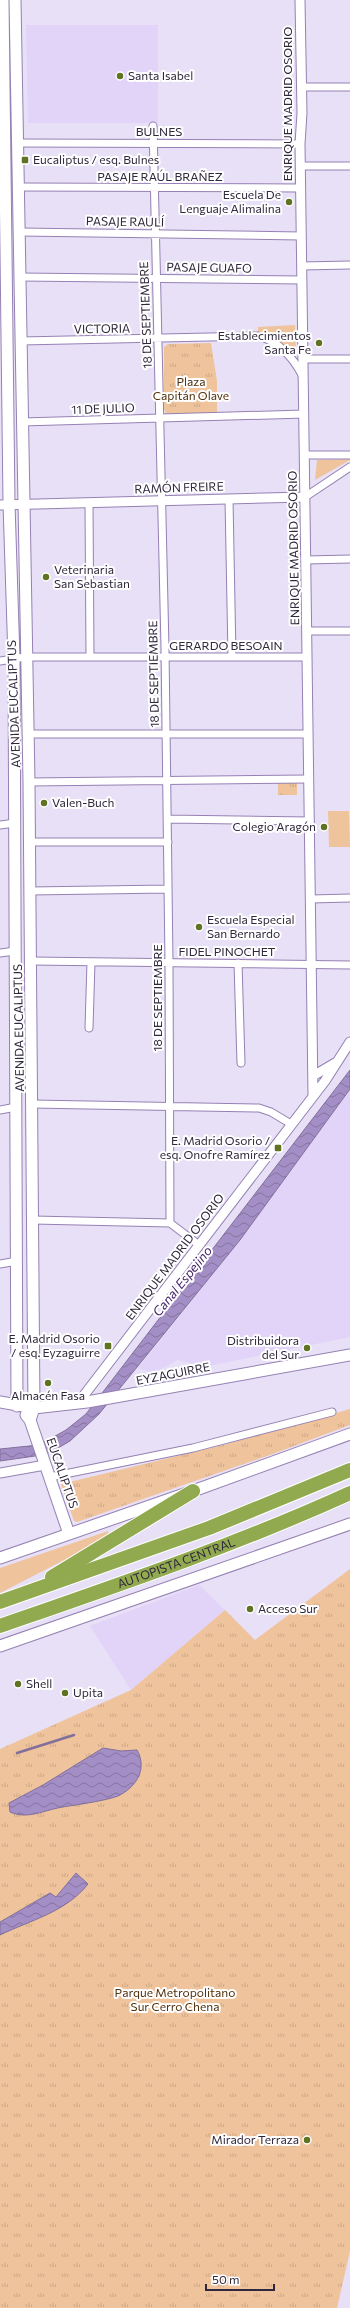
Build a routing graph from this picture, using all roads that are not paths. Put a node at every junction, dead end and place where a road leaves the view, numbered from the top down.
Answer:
1 (2, 0) edge
2 (15, 0) edge
3 (300, 0) edge
4 (350, 86) edge
5 (301, 87) junction
6 (153, 126) dead end
7 (18, 143) junction
8 (153, 143) junction
9 (300, 144) junction
10 (2, 150) edge
11 (300, 166) junction
12 (350, 166) edge
13 (19, 187) junction
14 (153, 188) junction
15 (300, 188) junction
16 (20, 232) junction
17 (154, 234) junction
18 (301, 236) junction
19 (302, 266) junction
20 (350, 266) edge
21 (20, 277) junction
22 (155, 278) junction
23 (302, 280) junction
24 (21, 302) junction
25 (6, 303) junction
26 (158, 340) junction
27 (21, 342) junction
28 (3, 344) edge
29 (303, 359) junction
30 (350, 359) edge
31 (304, 383) junction
32 (304, 414) junction
33 (160, 418) junction
34 (22, 422) junction
35 (305, 455) junction
36 (350, 455) edge
37 (350, 467) edge
38 (305, 496) junction
39 (229, 499) junction
40 (162, 501) junction
41 (89, 502) junction
42 (24, 504) junction
43 (4, 505) edge
44 (350, 559) edge
45 (306, 560) junction
46 (307, 630) junction
47 (350, 631) edge
48 (26, 657) junction
49 (90, 657) junction
50 (165, 657) junction
51 (232, 657) junction
52 (307, 657) junction
53 (14, 659) junction
54 (0, 661) edge
55 (28, 734) junction
56 (166, 734) junction
57 (308, 734) junction
58 (309, 779) junction
59 (167, 781) junction
60 (29, 782) junction
61 (167, 819) junction
62 (310, 821) junction
63 (15, 823) junction
64 (0, 825) edge
65 (30, 842) junction
66 (168, 842) junction
67 (168, 889) junction
68 (30, 891) junction
69 (350, 898) edge
70 (310, 899) junction
71 (15, 951) junction
72 (0, 953) edge
73 (31, 962) junction
74 (91, 962) junction
75 (169, 963) junction
76 (238, 963) junction
77 (311, 964) junction
78 (350, 965) edge
79 (89, 1028) dead end
80 (350, 1042) edge
81 (336, 1062) junction
82 (241, 1063) dead end
83 (313, 1076) junction
84 (313, 1095) junction
85 (32, 1104) junction
86 (170, 1106) junction
87 (16, 1108) junction
88 (0, 1110) edge
89 (291, 1124) junction
90 (33, 1220) junction
91 (170, 1223) junction
92 (199, 1245) junction
93 (17, 1261) junction
94 (0, 1264) edge
95 (350, 1355) edge
96 (0, 1402) edge
97 (78, 1403) junction
98 (17, 1406) junction
99 (34, 1408) junction
100 (332, 1412) dead end
101 (30, 1420) junction
102 (350, 1434) edge
103 (44, 1461) junction
104 (350, 1470) edge
105 (0, 1473) edge
106 (50, 1478) junction
107 (193, 1491) junction
108 (350, 1493) edge
109 (350, 1524) edge
110 (69, 1534) junction
111 (0, 1558) edge
112 (4, 1600) edge
113 (0, 1626) edge
114 (0, 1646) edge

1 - 10 main road, AVENIDA EUCALIPTUS
2 - 7 main road, AVENIDA EUCALIPTUS
3 - 5 street, ENRIQUE MADRID OSORIO
4 - 5 street
5 - 9 street, ENRIQUE MADRID OSORIO
6 - 8 street, 18 DE SEPTIEMBRE
7 - 8 street, BULNES
7 - 13 main road, AVENIDA EUCALIPTUS
8 - 9 street, BULNES
8 - 14 street, 18 DE SEPTIEMBRE
9 - 11 street, ENRIQUE MADRID OSORIO
10 - 25 main road, AVENIDA EUCALIPTUS
11 - 12 street
11 - 15 street, ENRIQUE MADRID OSORIO
13 - 14 street, PASAJE RAÚL BRAÑEZ
13 - 16 main road, AVENIDA EUCALIPTUS
14 - 15 street, PASAJE RAÚL BRAÑEZ
14 - 17 street, 18 DE SEPTIEMBRE
15 - 18 street, ENRIQUE MADRID OSORIO
16 - 17 street, PASAJE RAULÍ
16 - 21 main road, AVENIDA EUCALIPTUS
17 - 18 street, PASAJE RAULÍ
17 - 22 street, 18 DE SEPTIEMBRE
18 - 19 street, ENRIQUE MADRID OSORIO
19 - 20 street
19 - 23 street, ENRIQUE MADRID OSORIO
21 - 22 street, PASAJE GUAFO
21 - 24 main road, AVENIDA EUCALIPTUS
22 - 23 street, PASAJE GUAFO
22 - 26 street, 18 DE SEPTIEMBRE
23 - 29 street, ENRIQUE MADRID OSORIO
24 - 25 main road
24 - 27 main road, AVENIDA EUCALIPTUS
25 - 28 main road, AVENIDA EUCALIPTUS
26 - 27 street, VICTORIA
26 - 31 street, VICTORIA
26 - 33 street, 18 DE SEPTIEMBRE
27 - 34 main road, AVENIDA EUCALIPTUS
28 - 43 main road, AVENIDA EUCALIPTUS
29 - 30 street
29 - 31 street, ENRIQUE MADRID OSORIO
31 - 32 street, ENRIQUE MADRID OSORIO
32 - 33 street, 11 DE JULIO
32 - 35 street, ENRIQUE MADRID OSORIO
33 - 34 street, 11 DE JULIO
33 - 40 street, 18 DE SEPTIEMBRE
34 - 42 main road, AVENIDA EUCALIPTUS
35 - 36 street
35 - 38 street, ENRIQUE MADRID OSORIO
37 - 38 street
38 - 39 street, RAMÓN FREIRE
38 - 45 street, ENRIQUE MADRID OSORIO
39 - 40 street, RAMÓN FREIRE
39 - 51 street
40 - 41 street, RAMÓN FREIRE
40 - 50 street, 18 DE SEPTIEMBRE
41 - 42 street, RAMÓN FREIRE
41 - 49 street
42 - 43 street, RAMÓN FREIRE
42 - 48 main road, AVENIDA EUCALIPTUS
43 - 53 main road, AVENIDA EUCALIPTUS
44 - 45 street
45 - 46 street, ENRIQUE MADRID OSORIO
46 - 47 street
46 - 52 street, ENRIQUE MADRID OSORIO
48 - 49 street, GERARDO BESOAIN
48 - 53 street, GERARDO BESOAIN
48 - 55 main road, AVENIDA EUCALIPTUS
49 - 50 street, GERARDO BESOAIN
50 - 51 street, GERARDO BESOAIN
50 - 56 street, 18 DE SEPTIEMBRE
51 - 52 street, GERARDO BESOAIN
52 - 57 street, ENRIQUE MADRID OSORIO
53 - 54 street, GERARDO BESOAIN
53 - 63 main road, AVENIDA EUCALIPTUS
55 - 56 street
55 - 60 main road, AVENIDA EUCALIPTUS
56 - 57 street
56 - 59 street, 18 DE SEPTIEMBRE
57 - 58 street, ENRIQUE MADRID OSORIO
58 - 59 street
58 - 62 street, ENRIQUE MADRID OSORIO
59 - 60 street
59 - 61 street, 18 DE SEPTIEMBRE
60 - 65 main road, AVENIDA EUCALIPTUS
61 - 62 street
61 - 66 street, 18 DE SEPTIEMBRE
62 - 70 street, ENRIQUE MADRID OSORIO
63 - 64 street
63 - 71 main road, AVENIDA EUCALIPTUS
65 - 66 street
65 - 68 main road, AVENIDA EUCALIPTUS
66 - 67 street, 18 DE SEPTIEMBRE
67 - 68 street
67 - 75 street, 18 DE SEPTIEMBRE
68 - 73 main road, AVENIDA EUCALIPTUS
69 - 70 street
70 - 77 street, ENRIQUE MADRID OSORIO
71 - 72 street
71 - 87 main road, AVENIDA EUCALIPTUS
73 - 74 street, FIDEL PINOCHET
73 - 85 main road, AVENIDA EUCALIPTUS
74 - 75 street, FIDEL PINOCHET
74 - 79 street
75 - 76 street, FIDEL PINOCHET
75 - 86 street, 18 DE SEPTIEMBRE
76 - 77 street, FIDEL PINOCHET
76 - 82 street
77 - 78 street, FIDEL PINOCHET
77 - 83 street, ENRIQUE MADRID OSORIO
80 - 81 street, ENRIQUE MADRID OSORIO
81 - 83 street
81 - 84 street, ENRIQUE MADRID OSORIO
83 - 84 street, ENRIQUE MADRID OSORIO
84 - 89 street, ENRIQUE MADRID OSORIO
85 - 86 street
85 - 90 main road, AVENIDA EUCALIPTUS
86 - 89 street
86 - 91 street, 18 DE SEPTIEMBRE
87 - 88 street
87 - 93 main road, AVENIDA EUCALIPTUS
89 - 92 street, ENRIQUE MADRID OSORIO
90 - 91 street
90 - 99 main road, AVENIDA EUCALIPTUS
91 - 92 street
92 - 97 street, ENRIQUE MADRID OSORIO
93 - 94 street
93 - 98 main road, AVENIDA EUCALIPTUS
95 - 97 main road, EYZAGUIRRE
96 - 98 main road, EYZAGUIRRE
97 - 99 main road, EYZAGUIRRE
98 - 99 main road, EYZAGUIRRE
98 - 101 main road, EUCALIPTUS
99 - 101 main road
100 - 106 street
101 - 103 main road, EUCALIPTUS
102 - 107 main road
103 - 105 street
103 - 106 main road, EUCALIPTUS
104 - 112 highway, AUTOPISTA CENTRAL
106 - 110 main road, EUCALIPTUS
107 - 110 main road
107 - 112 highway
108 - 113 highway, AUTOPISTA CENTRAL
109 - 114 main road
110 - 111 main road

